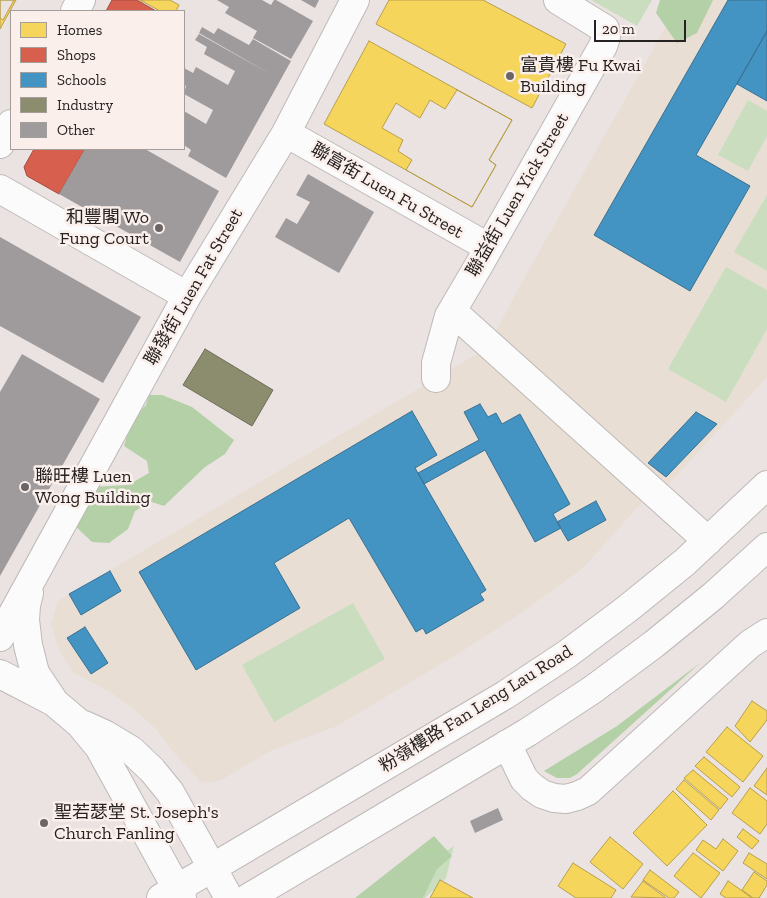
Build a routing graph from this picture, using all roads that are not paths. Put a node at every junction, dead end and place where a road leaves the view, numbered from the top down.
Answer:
1 (355, 0) edge
2 (558, 0) edge
3 (10, 126) edge
4 (286, 133) junction
5 (0, 144) edge
6 (0, 189) edge
7 (488, 247) junction
8 (187, 296) junction
9 (452, 311) junction
10 (436, 378) dead end
11 (767, 485) edge
12 (708, 541) junction
13 (767, 547) edge
14 (34, 575) junction
15 (767, 633) edge
16 (0, 637) edge
17 (0, 674) edge
18 (54, 702) junction
19 (80, 724) junction
20 (507, 744) junction
21 (212, 868) junction
22 (173, 895) edge
23 (229, 898) edge
24 (248, 898) edge

1 - 4 street, 聯發街 Luen Fat Street
2 - 7 street, 聯益街 Luen Yick Street
3 - 5 street
4 - 7 street, 聯富街 Luen Fu Street
4 - 8 street, 聯發街 Luen Fat Street
6 - 8 street
7 - 9 street, 聯益街 Luen Yick Street
8 - 14 street, 聯發街 Luen Fat Street
9 - 10 street, 聯益街 Luen Yick Street
9 - 12 street
11 - 12 street, 粉嶺樓路 Fan Leng Lau Road
12 - 21 street, 粉嶺樓路 Fan Leng Lau Road
13 - 20 street
14 - 16 street, 聯發街 Luen Fat Street
14 - 18 street, 聯發街 Luen Fat Street
15 - 20 street
17 - 18 street
18 - 19 street
19 - 21 street
19 - 22 street
20 - 24 street
21 - 22 street, 粉嶺樓路 Fan Leng Lau Road
21 - 23 street

